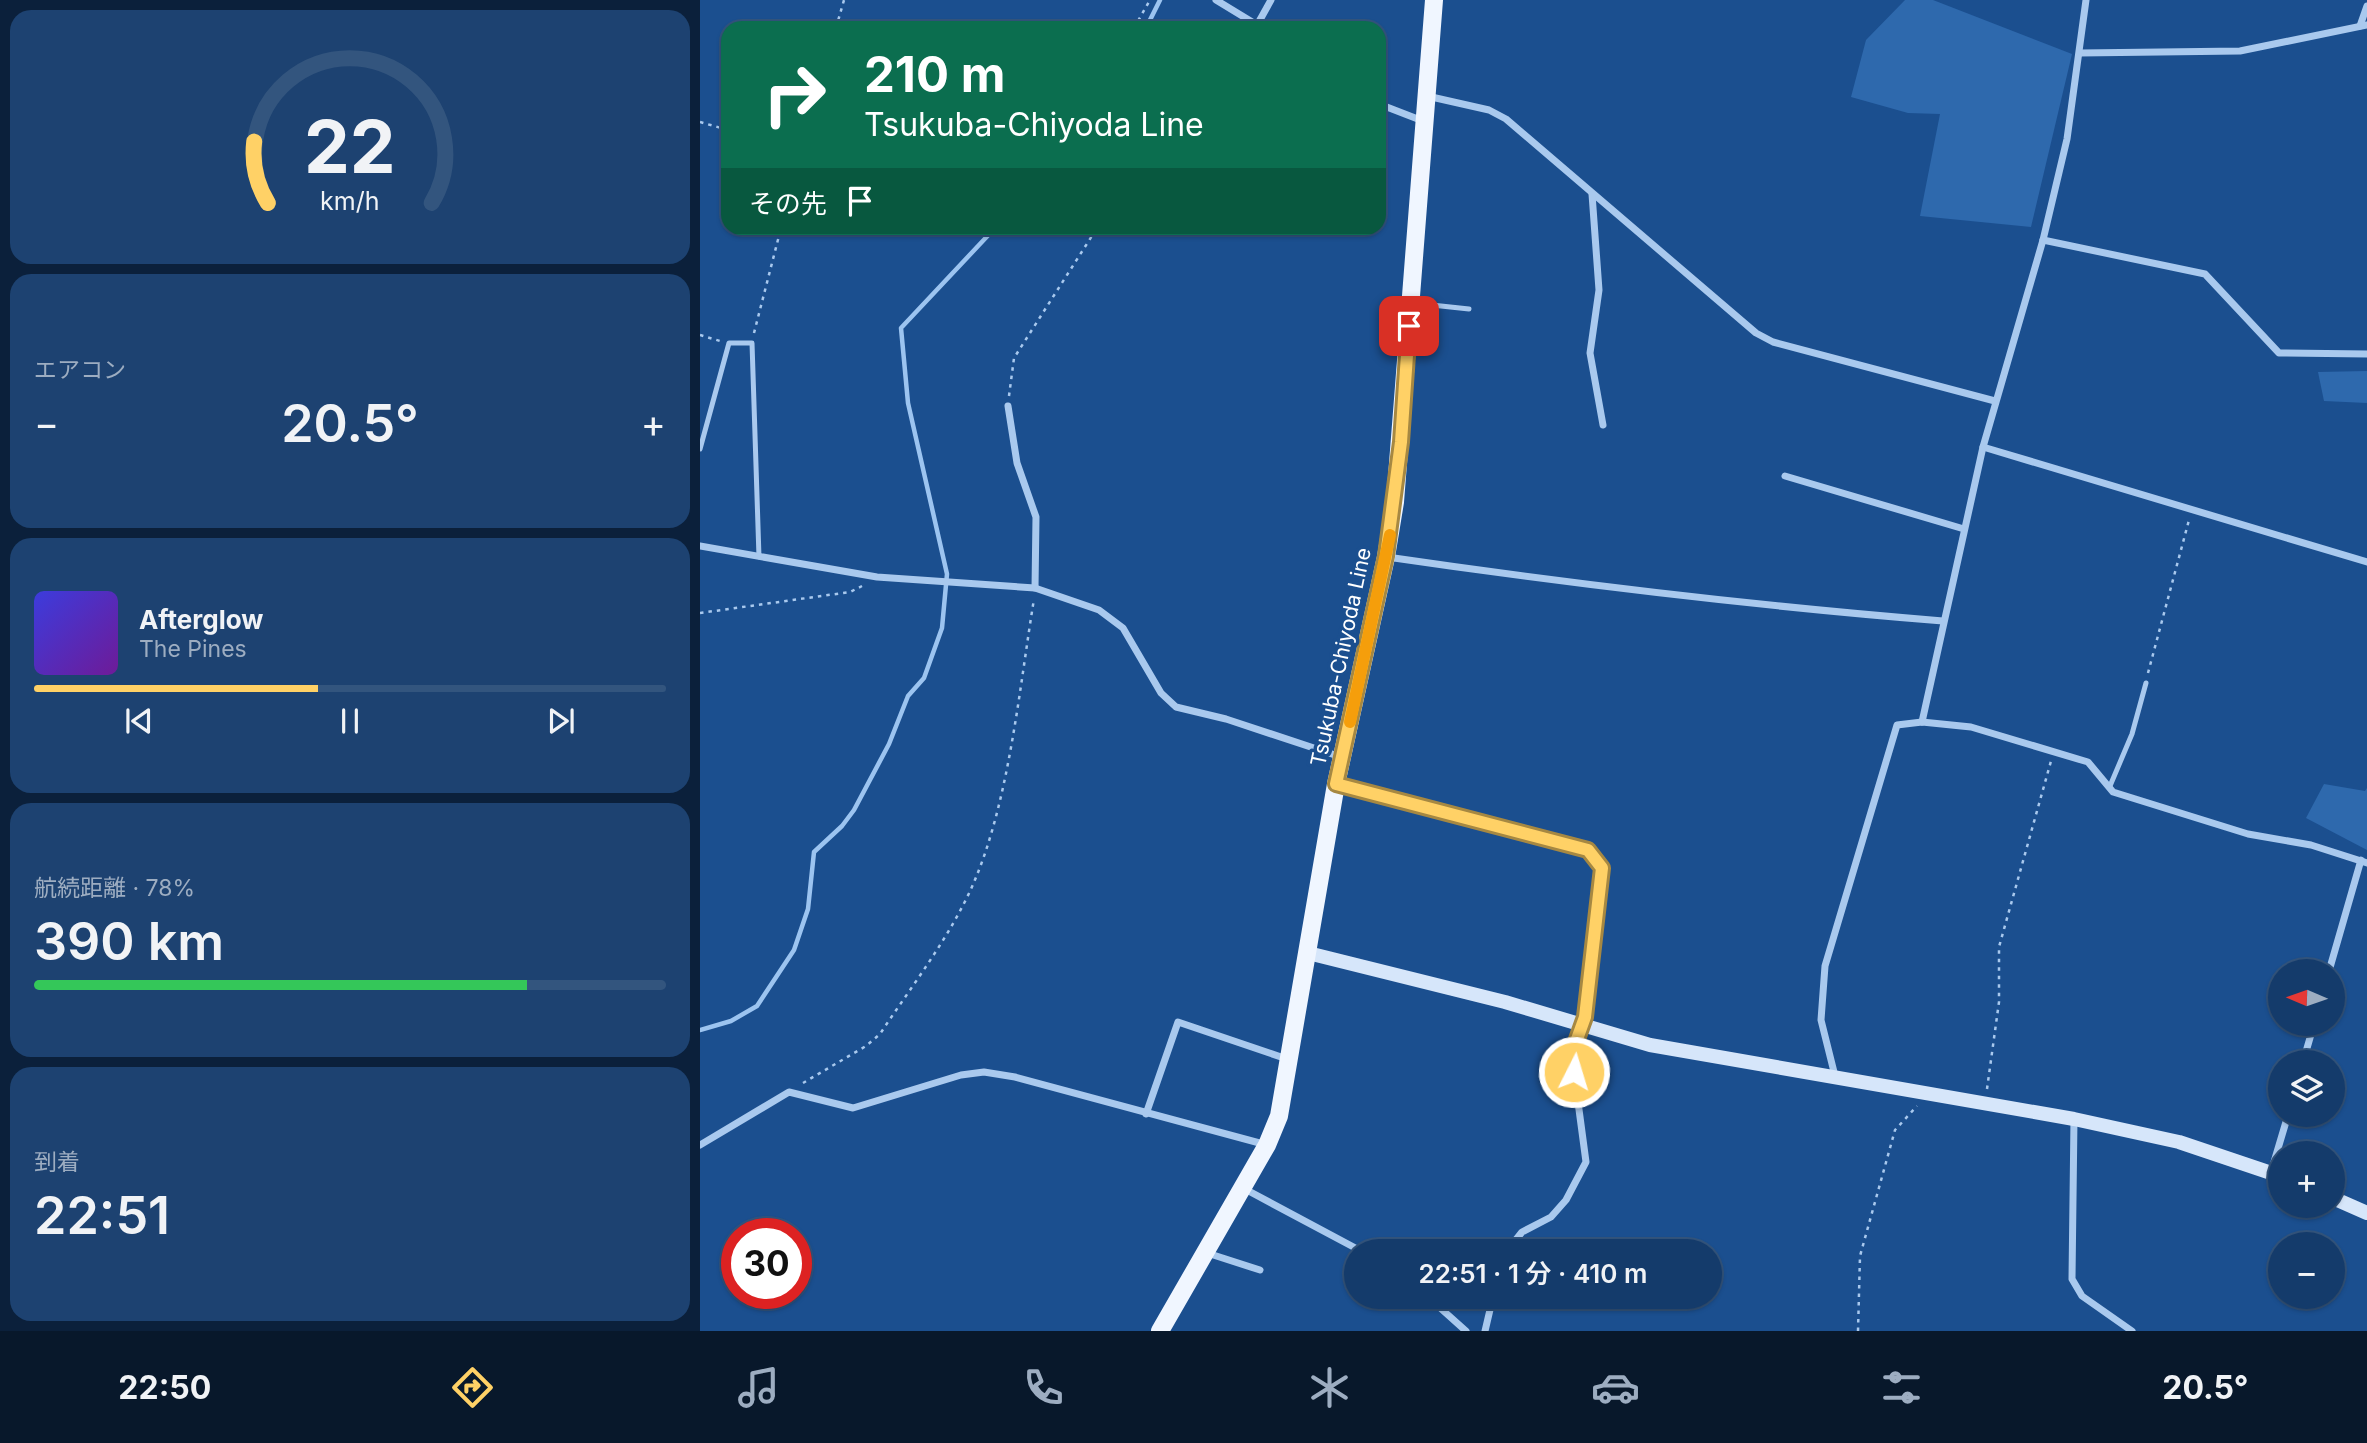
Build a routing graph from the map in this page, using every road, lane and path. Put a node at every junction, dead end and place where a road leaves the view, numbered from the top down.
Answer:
1 (844, 0) edge
2 (1150, 0) edge
3 (1216, 0) edge
4 (1271, 0) edge
5 (1434, 0) edge
6 (2086, 0) edge
7 (2367, 6) edge
8 (838, 21) edge
9 (1138, 21) edge
10 (1249, 21) edge
11 (1262, 21) edge
12 (2364, 25) edge
13 (2080, 53) junction
14 (1425, 96) junction
15 (1386, 107) edge
16 (1423, 121) junction
17 (700, 122) edge
18 (721, 128) edge
19 (1592, 194) junction
20 (779, 235) edge
21 (1093, 235) edge
22 (2043, 240) junction
23 (1410, 302) junction
24 (1469, 309) dead end
25 (700, 335) edge
26 (729, 343) junction
27 (752, 343) junction
28 (2367, 354) edge
29 (1995, 401) junction
30 (1008, 406) joint
31 (1603, 425) dead end
32 (1983, 447) junction
33 (700, 449) edge
34 (1785, 476) dead end
35 (2191, 512) junction
36 (1964, 529) junction
37 (700, 546) edge
38 (1386, 556) junction
39 (759, 557) junction
40 (2367, 562) edge
41 (877, 577) junction
42 (1035, 588) junction
43 (700, 612) edge
44 (1943, 621) junction
45 (2146, 683) joint
46 (1922, 722) junction
47 (2053, 752) junction
48 (1342, 757) junction
49 (1336, 784) junction
50 (2110, 786) junction
51 (2364, 862) edge
52 (1308, 953) junction
53 (2333, 959) edge
54 (1580, 1023) junction
55 (1291, 1061) junction
56 (1835, 1077) junction
57 (789, 1092) junction
58 (1930, 1093) junction
59 (1985, 1103) junction
60 (1146, 1114) junction
61 (2074, 1119) junction
62 (700, 1145) edge
63 (1267, 1145) junction
64 (2268, 1171) edge
65 (1242, 1188) junction
66 (2345, 1203) edge
67 (2367, 1213) edge
68 (1517, 1239) edge
69 (1344, 1242) edge
70 (1203, 1252) junction
71 (1260, 1270) dead end
72 (1441, 1309) edge
73 (1490, 1309) edge
74 (1160, 1331) edge
75 (1466, 1331) edge
76 (1485, 1331) edge
77 (1858, 1331) edge
78 (2132, 1331) edge

1 - 8 path
2 - 9 path
3 - 10 street
4 - 11 street
5 - 14 main road, Tsukuba-Chiyoda Line
6 - 13 street
7 - 12 street
12 - 13 street
13 - 22 street
14 - 16 main road, Tsukuba-Chiyoda Line
14 - 19 street
15 - 16 street
16 - 23 main road, Tsukuba-Chiyoda Line
17 - 18 path
19 - 29 street
19 - 31 street
20 - 27 path
21 - 30 path
22 - 28 street
22 - 29 street
23 - 24 lane
23 - 38 main road, Tsukuba-Chiyoda Line
25 - 26 path
26 - 27 lane
26 - 33 lane
27 - 39 lane
29 - 32 street
30 - 42 street
32 - 35 street
32 - 36 street
34 - 36 street
35 - 40 street
35 - 45 path
36 - 44 street
37 - 39 street
38 - 44 street
38 - 48 main road, Tsukuba-Chiyoda Line
39 - 41 street
41 - 42 street
41 - 43 path
42 - 48 street
42 - 57 path
44 - 46 street
45 - 50 lane
46 - 47 street
46 - 56 street
47 - 50 street
47 - 59 path
48 - 49 main road, Tsukuba-Chiyoda Line
49 - 52 main road, Tsukuba-Chiyoda Line
49 - 54 street
50 - 51 street
51 - 53 street
52 - 54 street
52 - 55 main road, Tsukuba-Chiyoda Line
54 - 56 street
54 - 68 street
55 - 60 street
55 - 63 main road, Tsukuba-Chiyoda Line
56 - 58 street
57 - 60 street
57 - 62 street
58 - 59 street
58 - 77 path
59 - 61 street
60 - 63 street
61 - 64 street
61 - 78 street
63 - 65 main road, Tsukuba-Chiyoda Line
65 - 69 street
65 - 70 main road, Tsukuba-Chiyoda Line
66 - 67 street
70 - 71 street
70 - 74 main road, Tsukuba-Chiyoda Line
72 - 75 street
73 - 76 street

